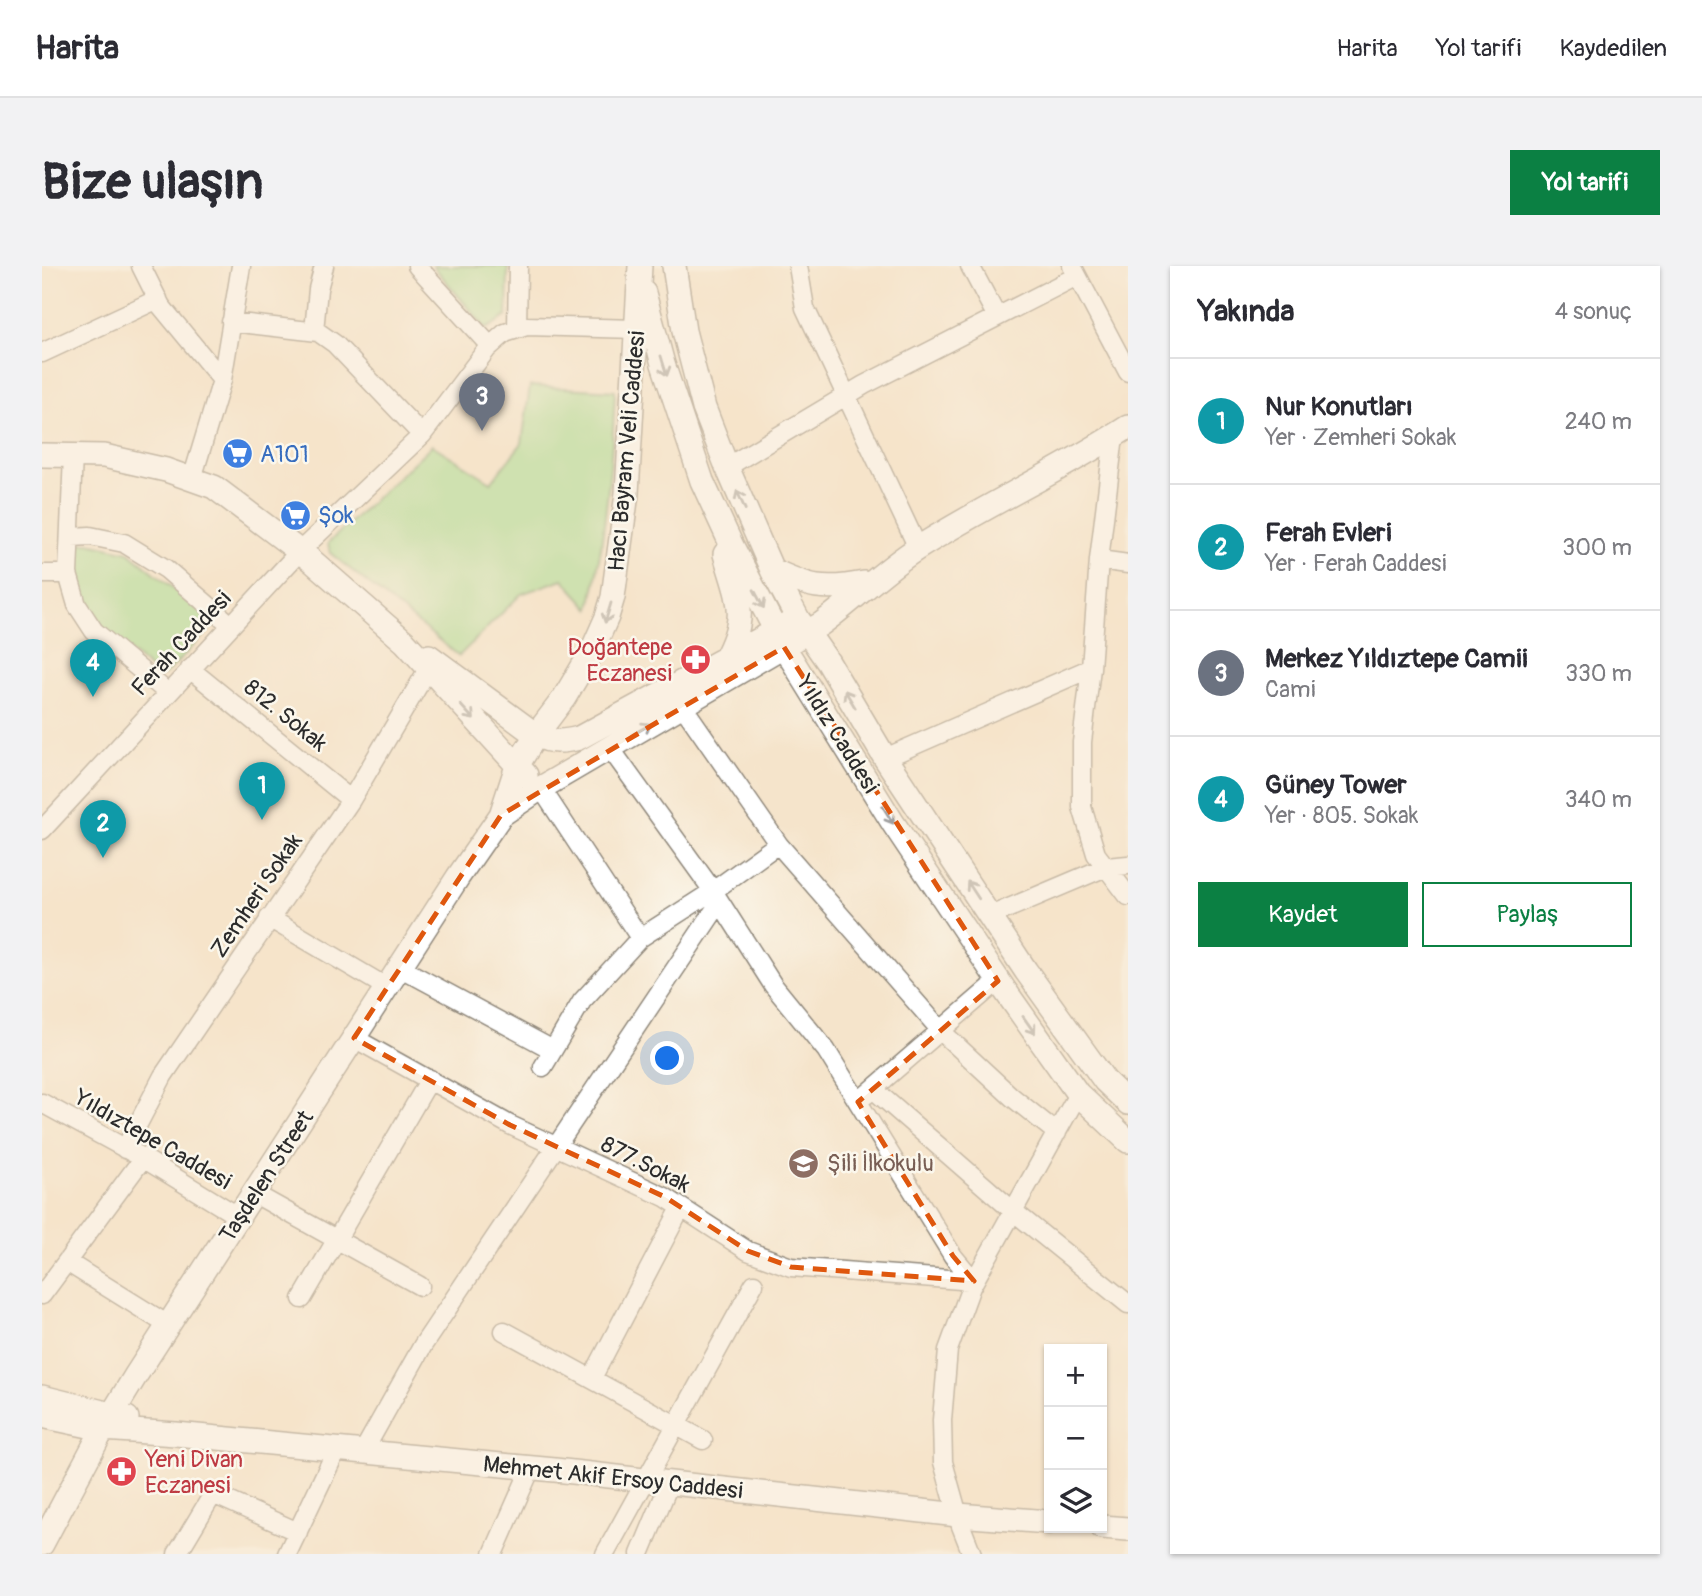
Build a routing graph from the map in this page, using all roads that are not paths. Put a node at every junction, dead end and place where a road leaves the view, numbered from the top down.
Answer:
1 (141, 266) edge
2 (240, 266) edge
3 (324, 266) edge
4 (417, 266) edge
5 (518, 266) edge
6 (674, 266) edge
7 (798, 266) edge
8 (970, 266) edge
9 (640, 271) edge
10 (1074, 271) edge
11 (158, 299) junction
12 (997, 317) junction
13 (231, 322) junction
14 (517, 329) junction
15 (636, 329) junction
16 (314, 331) junction
17 (490, 346) junction
18 (42, 354) edge
19 (1128, 372) edge
20 (222, 380) junction
21 (845, 396) junction
22 (1121, 431) edge
23 (422, 435) junction
24 (42, 455) edge
25 (73, 455) junction
26 (727, 467) junction
27 (192, 479) junction
28 (702, 481) junction
29 (72, 537) junction
30 (918, 548) junction
31 (300, 551) junction
32 (1099, 560) junction
33 (1128, 564) edge
34 (772, 570) junction
35 (42, 574) edge
36 (68, 574) junction
37 (870, 580) junction
38 (231, 625) junction
39 (803, 626) junction
40 (780, 639) junction
41 (405, 642) junction
42 (724, 661) junction
43 (1091, 668) junction
44 (190, 669) junction
45 (428, 669) junction
46 (168, 693) junction
47 (682, 705) junction
48 (540, 737) junction
49 (610, 748) junction
50 (885, 758) junction
51 (517, 766) junction
52 (548, 784) junction
53 (351, 800) junction
54 (501, 815) junction
55 (42, 830) edge
56 (778, 844) junction
57 (1128, 865) edge
58 (1106, 867) junction
59 (717, 896) junction
60 (1128, 896) edge
61 (990, 916) junction
62 (269, 918) junction
63 (640, 938) junction
64 (399, 967) junction
65 (998, 981) junction
66 (386, 987) junction
67 (940, 1030) junction
68 (354, 1038) junction
69 (553, 1050) junction
70 (543, 1067) dead end
71 (429, 1079) junction
72 (873, 1089) junction
73 (1078, 1094) junction
74 (858, 1102) junction
75 (42, 1103) edge
76 (1128, 1103) edge
77 (1057, 1133) junction
78 (1128, 1141) edge
79 (557, 1147) junction
80 (125, 1149) junction
81 (143, 1158) junction
82 (255, 1194) junction
83 (681, 1208) junction
84 (1013, 1211) junction
85 (239, 1217) junction
86 (336, 1240) junction
87 (67, 1262) junction
88 (974, 1281) junction
89 (754, 1284) dead end
90 (420, 1286) dead end
91 (42, 1295) edge
92 (302, 1299) dead end
93 (1128, 1304) edge
94 (168, 1325) junction
95 (505, 1331) dead end
96 (592, 1378) junction
97 (42, 1397) edge
98 (42, 1416) edge
99 (108, 1421) junction
100 (675, 1425) junction
101 (703, 1440) dead end
102 (337, 1449) junction
103 (363, 1452) junction
104 (531, 1468) junction
105 (644, 1479) junction
106 (670, 1482) junction
107 (958, 1515) junction
108 (1044, 1522) edge
109 (1107, 1527) edge
110 (1128, 1529) edge
111 (298, 1532) junction
112 (42, 1544) edge
113 (177, 1554) edge
114 (287, 1554) edge
115 (493, 1554) edge
116 (605, 1554) edge
117 (640, 1554) edge
118 (972, 1554) edge

1 - 11 street
2 - 13 street
3 - 16 street
4 - 17 street
5 - 14 street
6 - 26 main road, Yıldız Caddesi
7 - 21 street
8 - 12 street
9 - 15 main road, Hacı Bayram Veli Caddesi
9 -> 28 main road, Yıldız Caddesi
10 - 12 street
10 - 19 street
11 - 18 street
11 - 20 street
12 - 21 street
13 - 16 street
13 - 20 street
14 - 15 street
14 - 17 street
15 -> 48 main road, Hacı Bayram Veli Caddesi
16 - 23 street
17 - 23 street, Ferah Caddesi
20 - 27 street
21 - 26 street
21 - 30 street
22 - 30 main road
22 - 32 street
23 - 31 street, Ferah Caddesi
24 - 25 main road
25 - 27 main road
25 - 29 street
34 -> 26 main road, Yıldız Caddesi
27 - 31 main road
28 -> 40 main road, Yıldız Caddesi
28 - 42 main road
29 - 36 street
29 - 38 street
30 - 37 main road
31 - 38 street, Ferah Caddesi
31 - 41 main road
32 - 33 street
32 - 43 street
34 - 37 main road
34 - 39 main road, Yıldız Caddesi
35 - 36 street
36 - 46 street
37 - 39 main road
38 - 44 street, Ferah Caddesi
39 - 40 main road
50 -> 39 main road, Yıldız Caddesi
40 - 42 main road
40 - 47 main road
40 -> 65 main road, Yıldız Caddesi
41 - 45 main road
41 - 48 main road
42 - 48 main road
43 - 50 street
43 - 58 street
44 - 46 street, Ferah Caddesi
44 - 53 street, 812. Sokak
45 -> 51 main road
45 - 53 street, Zemheri Sokak
46 - 55 street, Ferah Caddesi
49 -> 47 main road
47 - 56 street
48 - 51 main road, Hacı Bayram Veli Caddesi
48 - 52 main road
49 - 52 main road
49 - 59 street
61 -> 50 main road, Yıldız Caddesi
51 - 52 main road
51 - 54 main road, Hacı Bayram Veli Caddesi
52 - 54 main road
52 - 63 street
53 - 62 street, Zemheri Sokak
54 - 64 main road, Taşdelen Street
56 - 59 street
56 - 67 street
57 - 58 street
58 - 60 street
58 - 61 street
59 - 63 street
59 - 74 street
59 - 79 street
61 - 76 main road, Yıldız Caddesi
62 - 66 street
62 - 80 street, Zemheri Sokak
63 - 69 street
64 - 66 main road, Taşdelen Street
64 - 69 street
65 - 67 street
65 -> 73 main road, Yıldız Caddesi
66 - 68 main road, Taşdelen Street
67 - 72 street
67 - 77 street
68 - 71 street, 877.Sokak
68 - 82 main road, Taşdelen Street
69 - 70 street
71 - 79 street, 877.Sokak
71 - 86 street
72 - 74 street
72 - 84 street
73 - 77 street
73 - 78 main road, Yıldız Caddesi
74 - 88 street
75 - 80 street, Yıldıztepe Caddesi
77 - 84 street
79 - 83 street, 877.Sokak
79 - 103 street
80 - 81 street, Yıldıztepe Caddesi
81 - 85 street, Yıldıztepe Caddesi
81 - 87 street
82 - 85 main road, Taşdelen Street
82 - 86 street
83 - 88 street, 877.Sokak
83 - 96 street
84 - 88 street
84 - 93 street
85 - 94 main road, Taşdelen Street
86 - 90 street
86 - 92 street
87 - 91 street
87 - 94 street
88 - 107 street
89 - 100 street
94 - 99 main road, Taşdelen Street
95 - 96 street
96 - 100 street
97 - 99 main road, Mehmet Akif Ersoy Caddesi
98 - 99 main road, Mehmet Akif Ersoy Caddesi
99 - 102 main road, Mehmet Akif Ersoy Caddesi
99 - 112 main road, Taşdelen Street
100 - 101 street
100 - 105 street
102 - 103 main road, Mehmet Akif Ersoy Caddesi
102 - 111 street
103 - 104 main road, Mehmet Akif Ersoy Caddesi
104 - 105 main road, Mehmet Akif Ersoy Caddesi
104 - 115 street
105 - 106 main road, Mehmet Akif Ersoy Caddesi
105 - 116 street
106 - 107 main road, Mehmet Akif Ersoy Caddesi
106 - 117 street
107 - 108 main road, Mehmet Akif Ersoy Caddesi
107 - 118 street
109 - 110 main road
111 - 113 street
111 - 114 street

